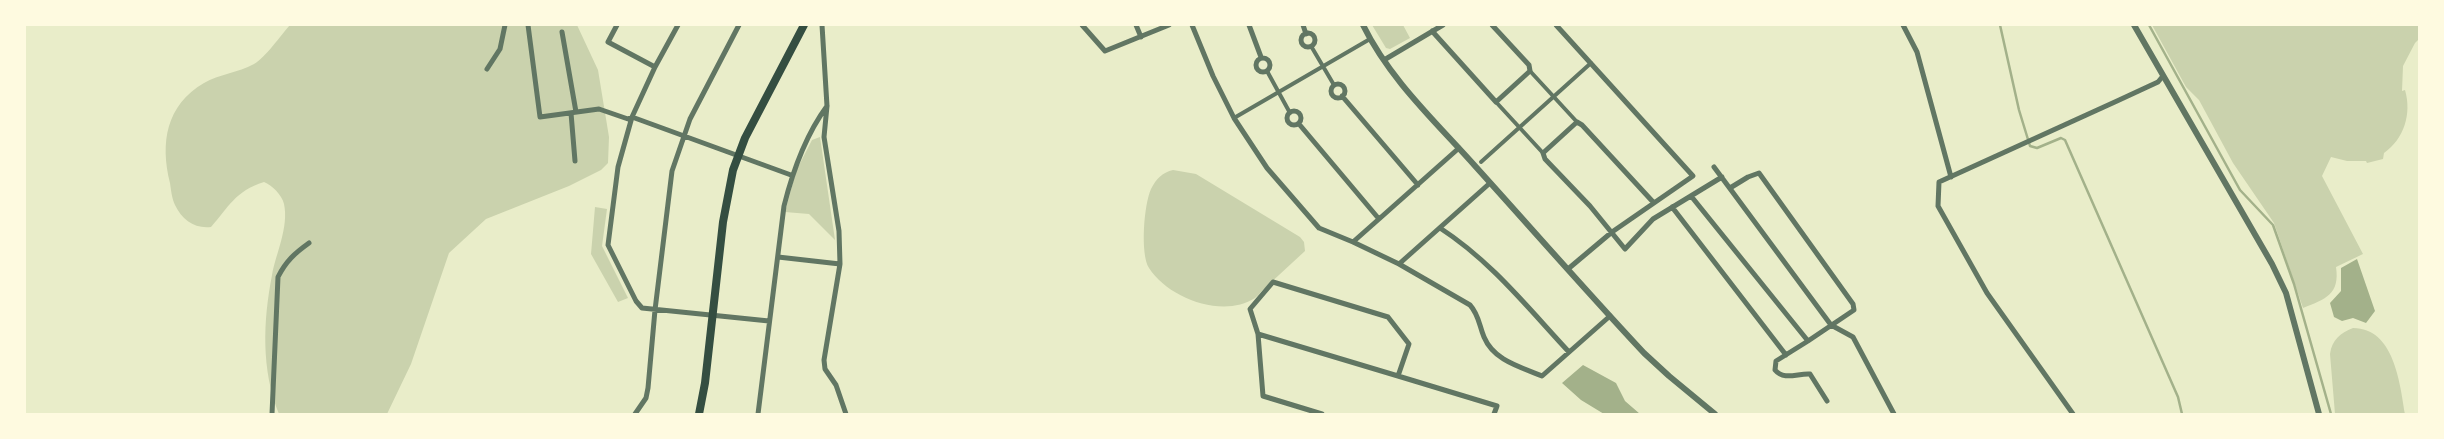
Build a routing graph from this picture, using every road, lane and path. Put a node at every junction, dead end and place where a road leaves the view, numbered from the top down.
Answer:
1 (504, 25) edge
2 (528, 25) edge
3 (617, 25) edge
4 (678, 25) edge
5 (739, 25) edge
6 (804, 25) edge
7 (822, 25) edge
8 (1082, 25) edge
9 (1136, 25) edge
10 (1169, 25) edge
11 (1192, 25) edge
12 (1249, 25) edge
13 (1303, 25) edge
14 (1363, 25) edge
15 (1443, 25) edge
16 (1492, 25) edge
17 (1556, 25) edge
18 (1903, 25) edge
19 (2134, 25) edge
20 (1432, 31) junction
21 (562, 32) dead end
22 (1306, 34) junction
23 (1141, 37) junction
24 (1370, 39) junction
25 (1311, 46) junction
26 (1261, 58) junction
27 (1384, 60) junction
28 (1591, 63) junction
29 (655, 67) junction
30 (1322, 67) junction
31 (487, 69) dead end
32 (1267, 71) junction
33 (1530, 71) junction
34 (2163, 76) junction
35 (1334, 85) junction
36 (1278, 93) junction
37 (1342, 96) junction
38 (1554, 96) junction
39 (1496, 102) junction
40 (827, 106) junction
41 (574, 112) junction
42 (1290, 113) junction
43 (632, 117) junction
44 (1234, 118) junction
45 (1577, 122) junction
46 (1298, 124) junction
47 (1520, 128) junction
48 (683, 136) junction
49 (1459, 148) junction
50 (1543, 153) junction
51 (737, 156) junction
52 (575, 161) dead end
53 (1481, 162) dead end
54 (1714, 167) dead end
55 (791, 175) junction
56 (1951, 176) junction
57 (1722, 177) junction
58 (1490, 183) junction
59 (1418, 185) junction
60 (1730, 188) junction
61 (1691, 196) junction
62 (1654, 203) junction
63 (1672, 207) junction
64 (1379, 219) junction
65 (1440, 228) junction
66 (1612, 232) junction
67 (309, 242) dead end
68 (1353, 242) junction
69 (778, 257) junction
70 (840, 264) junction
71 (1400, 264) junction
72 (1568, 269) junction
73 (655, 310) junction
74 (712, 315) junction
75 (1610, 316) junction
76 (770, 322) junction
77 (1831, 325) junction
78 (1258, 334) junction
79 (1808, 341) junction
80 (1569, 352) junction
81 (1786, 354) junction
82 (1398, 376) junction
83 (1827, 401) dead end
84 (272, 414) edge
85 (635, 414) edge
86 (699, 414) edge
87 (758, 414) edge
88 (846, 414) edge
89 (1322, 414) edge
90 (1494, 414) edge
91 (1715, 414) edge
92 (1894, 414) edge
93 (2073, 414) edge
94 (2319, 414) edge

1 - 31 street
2 - 41 street
3 - 29 street
4 - 29 street
5 - 48 street
6 - 51 main road
7 - 40 street
8 - 23 street
9 - 23 street
10 - 23 street
11 - 44 street
12 - 26 street
13 - 22 street
14 - 24 street
15 - 20 street
16 - 33 street
17 - 28 street
18 - 56 street
19 - 34 street
20 - 27 street
20 - 39 street
21 - 41 street
22 - 25 street
22 - 25 street
24 - 27 street
24 - 30 street
25 - 30 street
26 - 32 street
26 - 32 street
27 - 49 street
28 - 38 street
28 - 62 street
29 - 43 street
30 - 35 street
30 - 36 street
32 - 36 street
33 - 38 street
33 - 39 street
34 - 56 street
34 - 94 street
35 - 37 street
35 - 37 street
36 - 42 street
36 - 44 street
37 - 59 street
38 - 45 street
38 - 47 street
39 - 47 street
40 - 55 street
40 - 70 street
41 - 43 street
41 - 52 street
42 - 46 street
42 - 46 street
43 - 48 street
43 - 73 street
44 - 68 street
45 - 50 street
45 - 62 street
46 - 64 street
47 - 50 street
47 - 53 street
48 - 51 street
48 - 73 street
49 - 58 street
49 - 59 street
50 - 66 street
51 - 55 street
51 - 74 main road
54 - 57 street
55 - 69 street
56 - 93 street
57 - 60 street
57 - 61 street
58 - 65 street
58 - 72 street
59 - 64 street
60 - 77 street
60 - 77 street
61 - 63 street
61 - 79 street
62 - 66 street
63 - 66 street
63 - 81 street
64 - 68 street
65 - 71 street
65 - 80 street
66 - 72 street
67 - 84 street
68 - 71 street
69 - 70 street
69 - 76 street
70 - 88 street
71 - 80 street
72 - 75 street
73 - 74 street
73 - 85 street
74 - 76 street
74 - 86 main road
75 - 80 street
75 - 91 street
76 - 87 street
77 - 79 street
77 - 92 street
78 - 82 street
78 - 82 street
78 - 89 street
79 - 81 street
81 - 83 street
82 - 90 street

